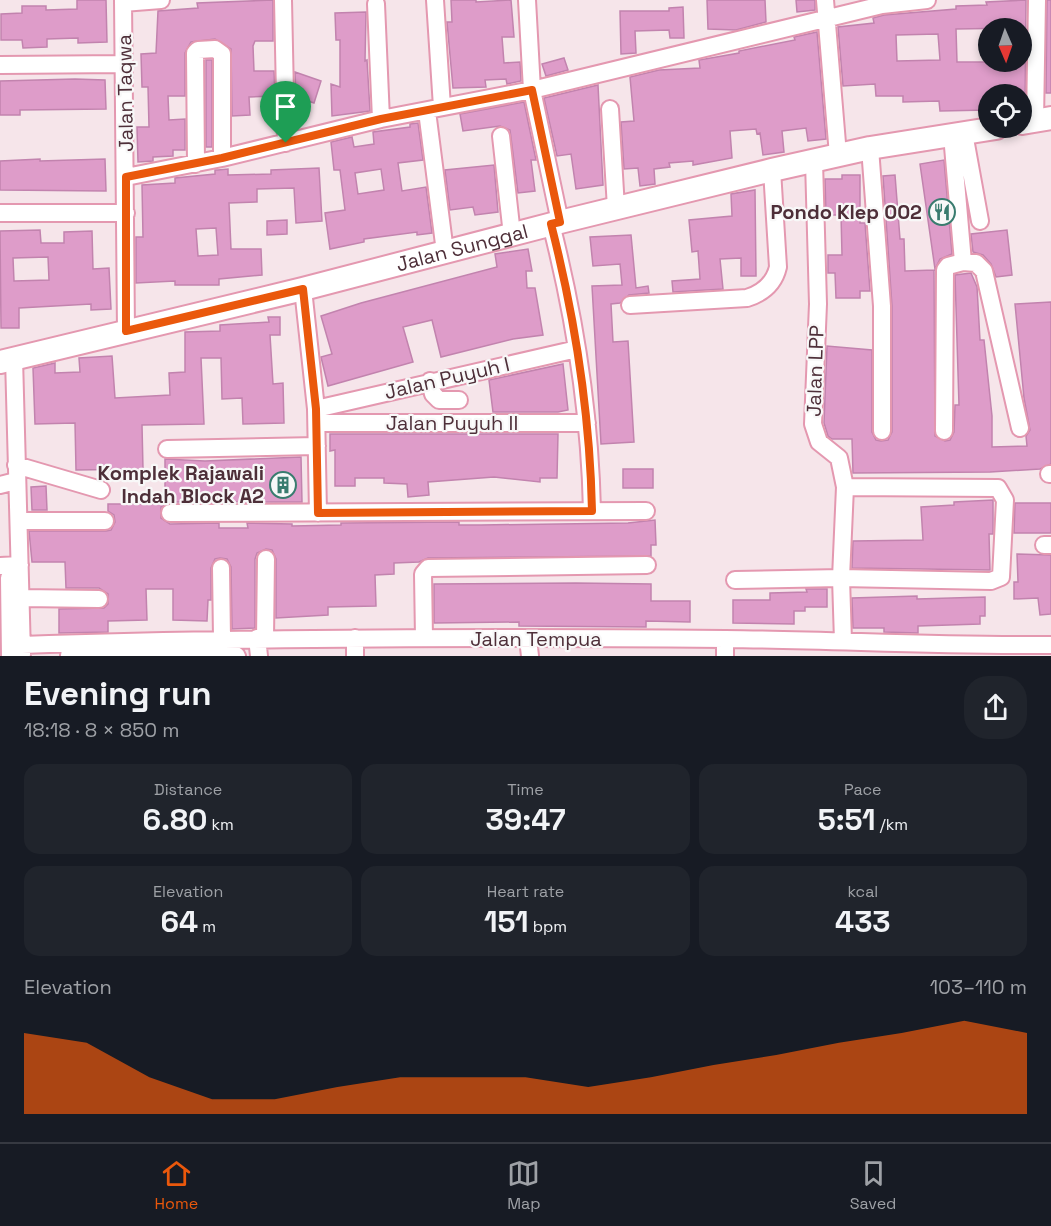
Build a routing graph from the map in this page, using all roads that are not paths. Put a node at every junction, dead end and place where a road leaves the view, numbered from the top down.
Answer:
1 (161, 0) edge
2 (283, 0) edge
3 (435, 0) edge
4 (527, 0) edge
5 (825, 0) edge
6 (927, 0) edge
7 (1037, 0) edge
8 (123, 2) edge
9 (882, 2) edge
10 (376, 4) dead end
11 (826, 18) junction
12 (124, 64) junction
13 (0, 65) edge
14 (532, 90) junction
15 (434, 109) junction
16 (610, 109) dead end
17 (381, 119) junction
18 (1036, 120) edge
19 (978, 131) edge
20 (958, 134) junction
21 (501, 136) dead end
22 (286, 143) junction
23 (870, 148) junction
24 (838, 155) junction
25 (222, 158) junction
26 (814, 161) junction
27 (196, 164) junction
28 (772, 170) junction
29 (126, 177) junction
30 (616, 208) junction
31 (0, 213) edge
32 (126, 213) junction
33 (980, 221) dead end
34 (555, 223) junction
35 (512, 236) junction
36 (445, 252) junction
37 (963, 262) junction
38 (303, 289) junction
39 (630, 305) dead end
40 (126, 331) junction
41 (577, 349) junction
42 (7, 360) edge
43 (430, 381) junction
44 (459, 400) dead end
45 (317, 416) junction
46 (587, 423) junction
47 (1020, 428) dead end
48 (882, 431) dead end
49 (944, 431) dead end
50 (317, 446) junction
51 (167, 450) dead end
52 (10, 477) edge
53 (845, 487) junction
54 (101, 490) dead end
55 (592, 511) junction
56 (646, 511) dead end
57 (170, 513) dead end
58 (318, 513) junction
59 (19, 521) junction
60 (105, 521) dead end
61 (266, 560) dead end
62 (647, 565) dead end
63 (221, 568) dead end
64 (9, 569) edge
65 (841, 578) junction
66 (735, 580) dead end
67 (21, 598) junction
68 (99, 599) dead end
69 (222, 638) junction
70 (261, 638) junction
71 (355, 638) junction
72 (424, 638) junction
73 (843, 641) junction
74 (529, 647) edge
75 (725, 647) edge
76 (1041, 649) edge
77 (18, 652) edge
78 (46, 656) edge
79 (237, 656) edge
80 (259, 656) edge
81 (355, 656) edge

1 - 8 street
2 - 22 street
3 - 15 street
4 - 14 street
5 - 11 street
6 - 9 street
7 - 18 street
8 - 12 street, Jalan Taqwa
9 - 11 street
10 - 17 street
11 - 14 street
11 - 24 street
12 - 13 street
12 - 29 street, Jalan Taqwa
14 - 15 street
14 - 34 street
15 - 17 street
15 - 36 street
16 - 30 street
17 - 22 street
19 - 20 main road, Jalan Sunggal
20 - 23 main road, Jalan Sunggal
20 - 33 street
20 - 37 street
21 - 35 street
22 - 25 street
23 - 24 main road, Jalan Sunggal
23 - 48 street
24 - 26 main road, Jalan Sunggal
25 - 27 street
25 - 27 street
26 - 28 main road, Jalan Sunggal
26 - 53 street, Jalan LPP
27 - 29 street
28 - 30 main road, Jalan Sunggal
28 - 39 street
29 - 32 street, Jalan Taqwa
30 - 34 main road, Jalan Sunggal
31 - 32 street
32 - 40 street, Jalan Taqwa
34 - 35 main road, Jalan Sunggal
34 - 41 street
35 - 36 main road, Jalan Sunggal
36 - 38 main road, Jalan Sunggal
37 - 47 street
37 - 49 street
38 - 40 main road, Jalan Sunggal
38 - 45 street
40 - 42 main road, Jalan Sunggal
41 - 43 street, Jalan Puyuh I
41 - 46 street
42 - 52 street
43 - 44 street
43 - 45 street, Jalan Puyuh I
45 - 46 street, Jalan Puyuh II
45 - 50 street
46 - 55 street
50 - 51 street
50 - 58 street
52 - 54 street
52 - 59 street
53 - 65 street, Jalan LPP
53 - 65 street
55 - 56 street
55 - 58 street
57 - 58 street
59 - 60 street
59 - 64 street
61 - 70 street
62 - 72 street
63 - 69 street
64 - 67 street
64 - 77 street
65 - 66 street
65 - 73 street, Jalan LPP
67 - 68 street
67 - 77 street
69 - 70 street, Jalan Tempua
69 - 77 street, Jalan Tempua
70 - 71 street, Jalan Tempua
70 - 80 street
71 - 72 street, Jalan Tempua
71 - 81 street
72 - 74 street, Jalan Tempua
73 - 75 street, Jalan Tempua
73 - 76 street, Jalan Tempua
74 - 75 street, Jalan Tempua
78 - 79 street

